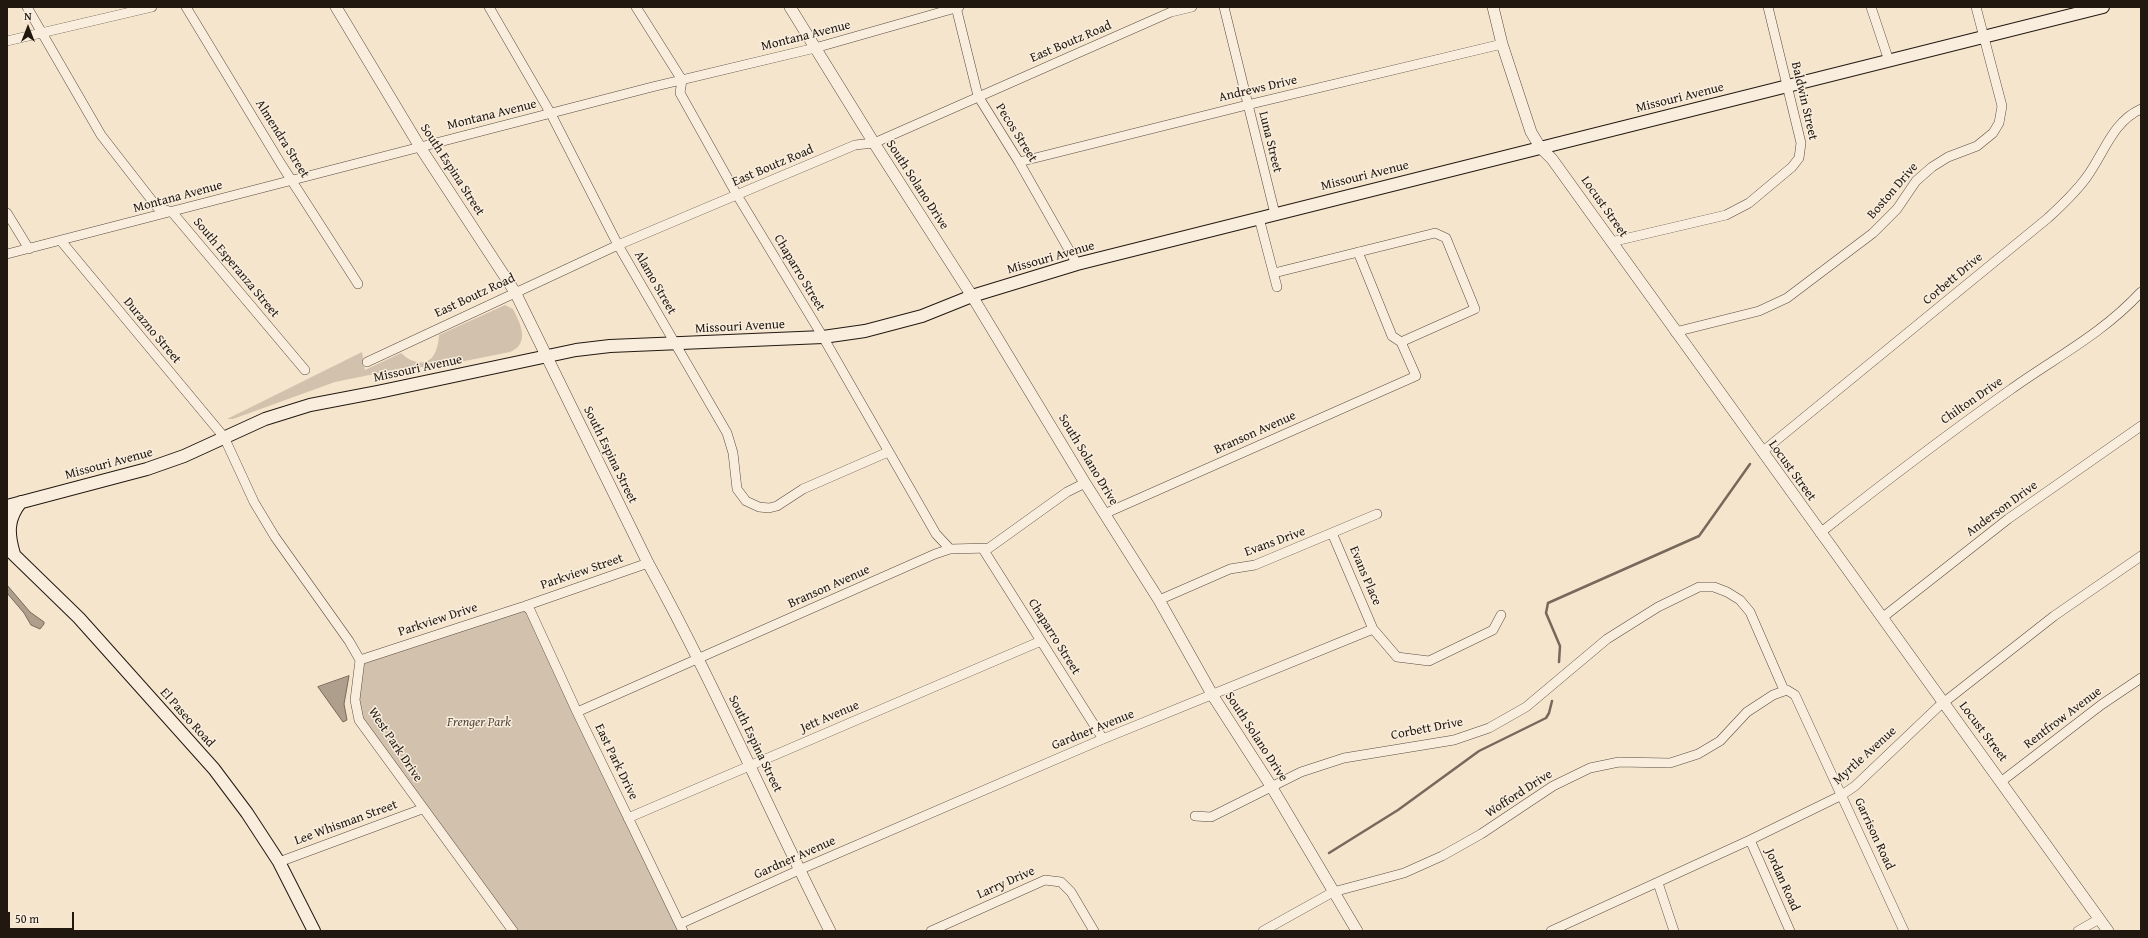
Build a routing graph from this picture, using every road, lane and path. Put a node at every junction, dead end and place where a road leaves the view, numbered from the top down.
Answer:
1 (27, 7) edge
2 (152, 7) edge
3 (186, 7) edge
4 (336, 7) edge
5 (489, 7) edge
6 (636, 7) edge
7 (790, 7) edge
8 (957, 7) edge
9 (1192, 7) edge
10 (1224, 7) edge
11 (1493, 7) edge
12 (1768, 7) edge
13 (1871, 7) edge
14 (1976, 7) edge
15 (2104, 7) edge
16 (42, 33) junction
17 (1984, 37) junction
18 (7, 41) edge
19 (1502, 44) junction
20 (815, 48) junction
21 (1889, 61) junction
22 (682, 80) junction
23 (1787, 85) junction
24 (978, 96) junction
25 (1247, 105) junction
26 (2141, 109) edge
27 (551, 114) junction
28 (874, 143) junction
29 (420, 147) junction
30 (1540, 147) junction
31 (1019, 162) junction
32 (292, 180) junction
33 (737, 195) junction
34 (172, 212) junction
35 (7, 213) edge
36 (1275, 214) junction
37 (1259, 218) junction
38 (61, 241) junction
39 (1611, 242) junction
40 (618, 244) junction
41 (29, 249) junction
42 (1358, 252) junction
43 (7, 254) edge
44 (1077, 264) junction
45 (1274, 273) junction
46 (358, 284) dead end
47 (1277, 287) dead end
48 (515, 292) junction
49 (2141, 292) edge
50 (972, 296) junction
51 (1675, 332) junction
52 (823, 337) junction
53 (1401, 342) junction
54 (675, 344) junction
55 (545, 356) junction
56 (367, 362) dead end
57 (305, 370) dead end
58 (2141, 426) edge
59 (224, 437) junction
60 (888, 452) junction
61 (1762, 452) junction
62 (1085, 483) junction
63 (21, 502) junction
64 (7, 506) edge
65 (1104, 514) junction
66 (1377, 514) dead end
67 (1332, 533) junction
68 (1820, 533) junction
69 (950, 549) junction
70 (983, 549) junction
71 (11, 551) edge
72 (2141, 556) edge
73 (648, 563) junction
74 (1159, 600) junction
75 (525, 606) junction
76 (1501, 614) dead end
77 (1882, 618) junction
78 (1373, 630) junction
79 (1041, 641) junction
80 (698, 659) junction
81 (360, 660) junction
82 (2141, 678) edge
83 (1784, 690) junction
84 (1213, 696) junction
85 (1944, 703) junction
86 (577, 712) junction
87 (1103, 739) junction
88 (750, 765) junction
89 (2002, 781) junction
90 (1271, 786) junction
91 (1842, 795) junction
92 (422, 809) junction
93 (1195, 816) dead end
94 (628, 818) junction
95 (1750, 840) junction
96 (279, 862) junction
97 (799, 870) junction
98 (1658, 882) junction
99 (1333, 892) junction
100 (2099, 919) junction
101 (682, 928) edge
102 (314, 931) edge
103 (513, 931) edge
104 (830, 931) edge
105 (931, 931) edge
106 (1094, 931) edge
107 (1263, 931) edge
108 (1357, 931) edge
109 (1551, 931) edge
110 (1674, 931) edge
111 (1790, 931) edge
112 (1904, 931) edge
113 (2078, 931) edge
114 (2108, 931) edge

1 - 16 street, South Esperanza Street
2 - 16 street
3 - 32 street, Almendra Street
4 - 29 street, South Espina Street
5 - 27 street, Alamo Street
6 - 22 street, Chaparro Street
7 - 20 street, South Solano Drive
8 - 20 street, Montana Avenue
8 - 24 street, Pecos Street
9 - 24 street, East Boutz Road
10 - 25 street, Luna Street
11 - 19 street, Locust Street
12 - 23 street, Baldwin Street
13 - 21 street
14 - 17 street, Boston Drive
15 - 17 main road, Missouri Avenue
16 - 18 street
16 - 34 street, South Esperanza Street
17 - 21 main road, Missouri Avenue
17 - 51 street, Boston Drive
19 - 25 street, Andrews Drive
19 - 30 street, Locust Street
20 - 22 street, Montana Avenue
20 - 28 street, South Solano Drive
21 - 23 main road, Missouri Avenue
22 - 27 street, Montana Avenue
22 - 33 street, Chaparro Street
23 - 30 main road, Missouri Avenue
23 - 39 street, Baldwin Street
24 - 28 street, East Boutz Road
24 - 31 street, Pecos Street
25 - 31 street, Andrews Drive
25 - 36 street, Luna Street
26 - 61 street, Corbett Drive
27 - 29 street, Montana Avenue
27 - 40 street, Alamo Street
28 - 33 street, East Boutz Road
28 - 50 street, South Solano Drive
29 - 32 street, Montana Avenue
29 - 48 street, South Espina Street
30 - 36 main road, Missouri Avenue
30 - 39 street, Locust Street
31 - 44 street, Pecos Street
32 - 34 street, Montana Avenue
32 - 46 street, Almendra Street
33 - 40 street, East Boutz Road
33 - 52 street, Chaparro Street
34 - 38 street, Montana Avenue
34 - 57 street, South Esperanza Street
35 - 41 street
36 - 37 main road, Missouri Avenue
37 - 44 main road, Missouri Avenue
37 - 45 street
38 - 41 street, Montana Avenue
38 - 59 street, Durazno Street
39 - 51 street, Locust Street
40 - 48 street, East Boutz Road
40 - 54 street, Alamo Street
41 - 43 street, Montana Avenue
42 - 45 street
42 - 53 street
42 - 53 street
44 - 50 main road, Missouri Avenue
45 - 47 street
48 - 55 street, South Espina Street
48 - 56 street, East Boutz Road
49 - 68 street, Chilton Drive
50 - 52 main road, Missouri Avenue
50 - 62 street, South Solano Drive
51 - 61 street, Locust Street
52 - 54 main road, Missouri Avenue
52 - 60 street, Chaparro Street
53 - 65 street, Branson Avenue
54 - 55 main road, Missouri Avenue
54 - 60 street, Alamo Street
55 - 59 main road, Missouri Avenue
55 - 73 street, South Espina Street
58 - 77 street, Anderson Drive
59 - 63 main road, Missouri Avenue
59 - 81 street
60 - 69 street, Chaparro Street
61 - 68 street, Locust Street
62 - 65 street, South Solano Drive
62 - 70 street, Branson Avenue
63 - 64 main road, Missouri Avenue
63 - 71 main road
65 - 74 street, South Solano Drive
66 - 67 street, Evans Drive
67 - 74 street, Evans Drive
67 - 78 street, Evans Place
68 - 77 street, Locust Street
69 - 70 street, Branson Avenue
69 - 80 street, Branson Avenue
70 - 79 street, Chaparro Street
71 - 96 main road, El Paseo Road
72 - 85 street, Myrtle Avenue
73 - 75 street, Parkview Street
73 - 80 street, South Espina Street
74 - 84 street, South Solano Drive
75 - 81 street, Parkview Drive
75 - 86 street, East Park Drive
76 - 78 street
77 - 85 street, Locust Street
78 - 84 street, Gardner Avenue
79 - 87 street, Chaparro Street
79 - 88 street, Jett Avenue
80 - 86 street, Branson Avenue
80 - 88 street, South Espina Street
81 - 92 street, West Park Drive
82 - 89 street, Rentfrow Avenue
83 - 90 street, Corbett Drive
83 - 91 street, Garrison Road
83 - 99 street, Wofford Drive
84 - 87 street, Gardner Avenue
84 - 90 street, South Solano Drive
85 - 89 street, Locust Street
85 - 91 street, Myrtle Avenue
86 - 94 street, East Park Drive
87 - 97 street, Gardner Avenue
88 - 94 street, Jett Avenue
88 - 97 street, South Espina Street
89 - 100 street, Locust Street
90 - 93 street, Corbett Drive
90 - 99 street, South Solano Drive
91 - 95 street, Myrtle Avenue
91 - 112 street, Garrison Road
92 - 96 street, Lee Whisman Street
92 - 103 street, West Park Drive
94 - 101 street, East Park Drive
95 - 98 street, Myrtle Avenue
95 - 111 street, Jordan Road
96 - 102 main road, El Paseo Road
97 - 101 street, Gardner Avenue
97 - 104 street, South Espina Street
98 - 109 street, Myrtle Avenue
98 - 110 street
99 - 107 street, Wofford Drive
99 - 108 street, South Solano Drive
100 - 113 street
100 - 114 street, Locust Street
105 - 106 street, Larry Drive

